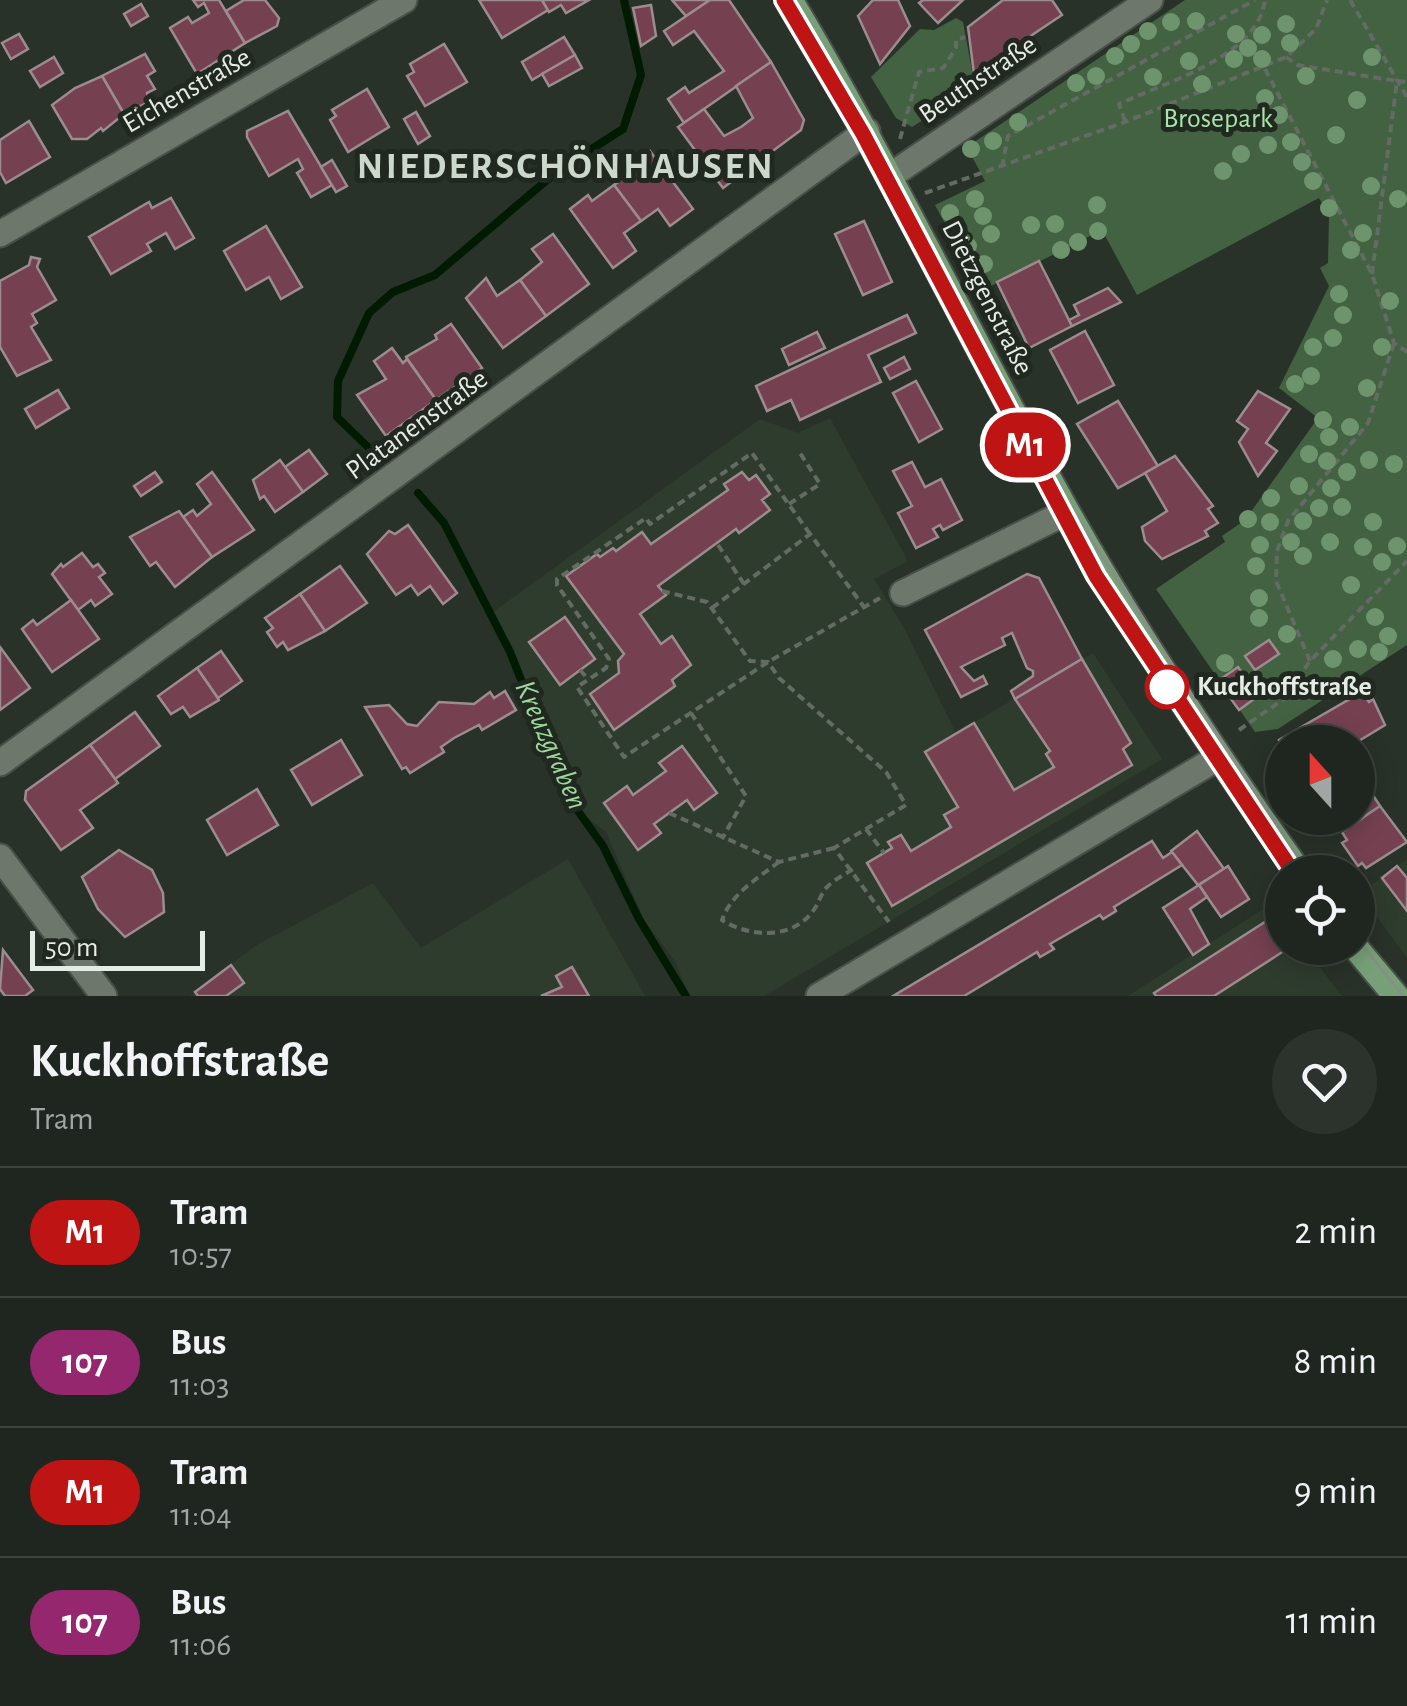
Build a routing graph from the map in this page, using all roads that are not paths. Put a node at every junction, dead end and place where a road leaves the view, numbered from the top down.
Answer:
1 (404, 0) edge
2 (790, 0) edge
3 (1150, 0) edge
4 (868, 131) junction
5 (890, 176) junction
6 (0, 234) edge
7 (1067, 512) junction
8 (894, 595) road end
9 (1219, 756) junction
10 (0, 763) edge
11 (1286, 855) edge
12 (0, 857) edge
13 (1370, 965) edge
14 (104, 996) edge
15 (819, 996) edge
16 (1396, 996) edge

1 - 6 street, Eichenstraße
2 - 4 main road, Dietzgenstraße
3 - 5 street, Beuthstraße
4 - 5 main road, Dietzgenstraße
4 - 10 street, Platanenstraße
5 - 7 main road, Dietzgenstraße
7 - 8 street
7 - 9 main road, Dietzgenstraße
9 - 11 main road, Dietzgenstraße
9 - 15 street
12 - 14 street
13 - 16 main road

